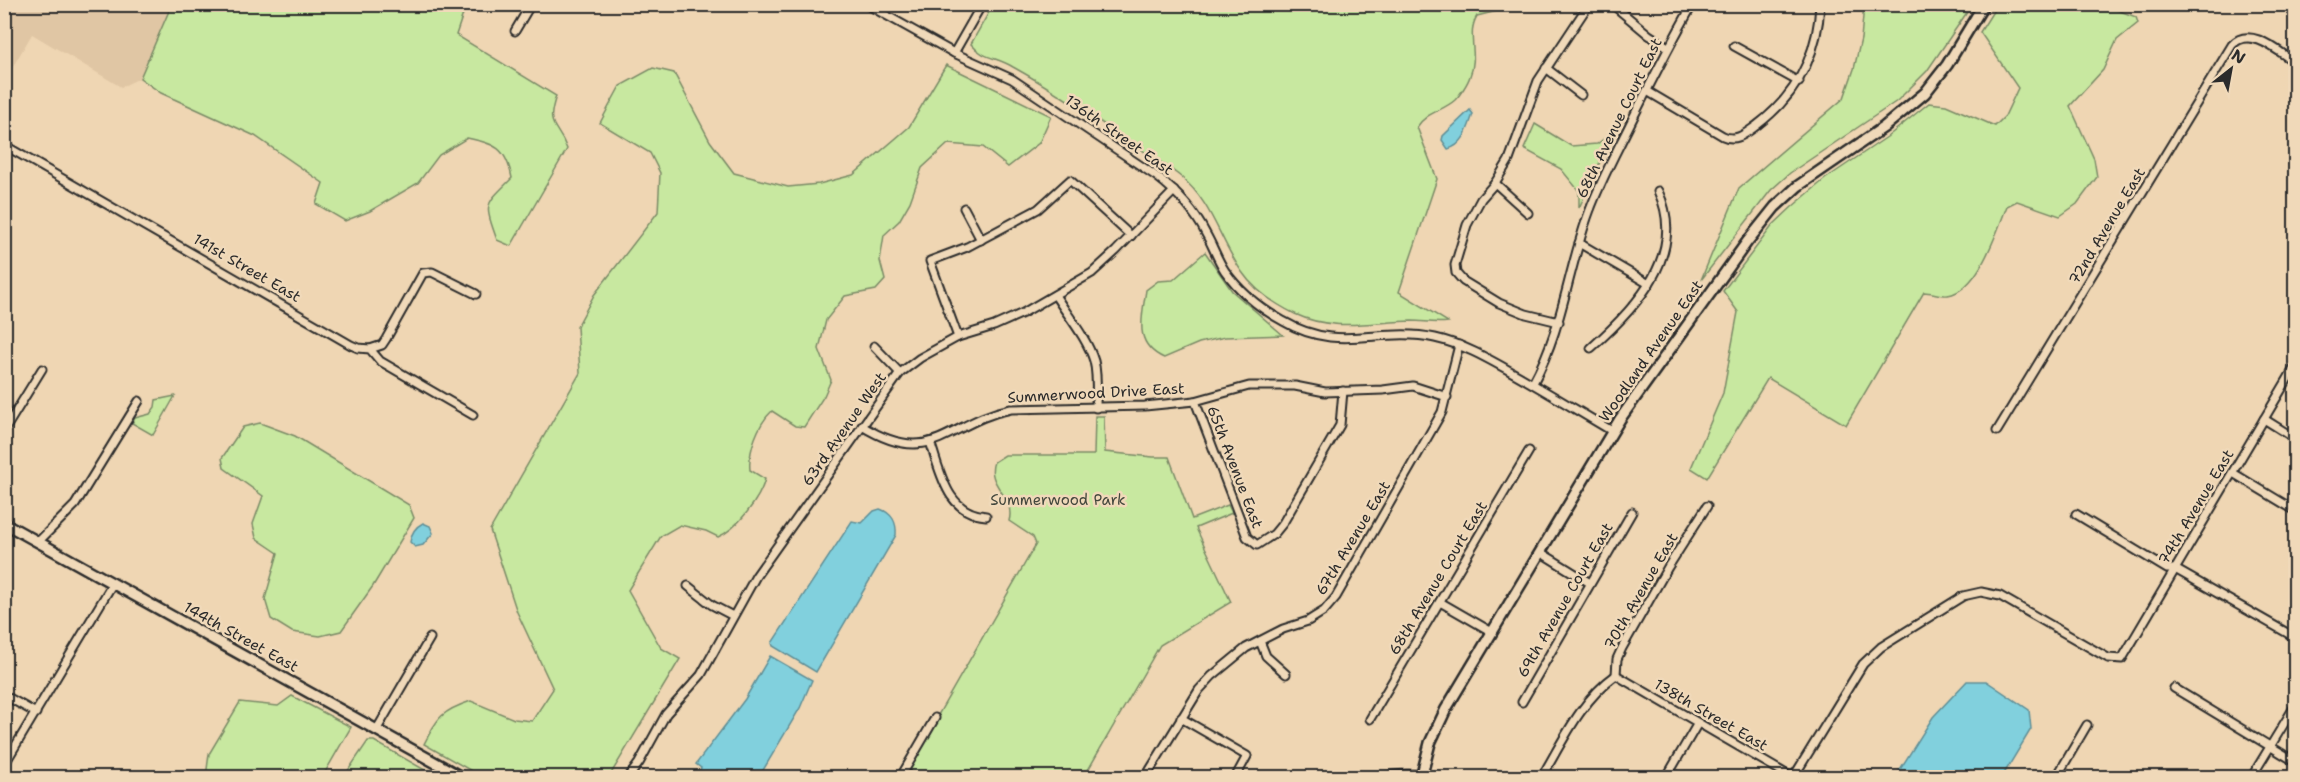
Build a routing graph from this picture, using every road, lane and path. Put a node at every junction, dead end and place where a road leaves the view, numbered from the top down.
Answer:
1 (531, 4) edge
2 (866, 4) edge
3 (982, 4) edge
4 (1589, 4) edge
5 (1612, 4) edge
6 (1693, 4) edge
7 (1820, 4) edge
8 (1984, 4) edge
9 (515, 31) dead end
10 (1734, 46) dead end
11 (1668, 47) junction
12 (954, 53) junction
13 (2295, 63) edge
14 (1546, 68) junction
15 (1799, 82) junction
16 (1647, 91) junction
17 (1581, 95) dead end
18 (4, 145) edge
19 (1495, 183) junction
20 (1174, 191) junction
21 (1658, 191) dead end
22 (964, 207) dead end
23 (1528, 213) dead end
24 (1131, 236) junction
25 (981, 240) junction
26 (1578, 243) junction
27 (1649, 284) junction
28 (476, 294) dead end
29 (1055, 295) junction
30 (1559, 322) junction
31 (958, 337) junction
32 (1459, 345) junction
33 (874, 346) dead end
34 (1591, 348) dead end
35 (370, 349) junction
36 (2295, 365) edge
37 (42, 369) dead end
38 (900, 373) junction
39 (1533, 383) junction
40 (1343, 391) junction
41 (1447, 397) junction
42 (140, 401) dead end
43 (1195, 401) junction
44 (1096, 408) junction
45 (473, 415) dead end
46 (2264, 419) junction
47 (862, 426) junction
48 (4, 431) edge
49 (1612, 431) junction
50 (1997, 431) dead end
51 (2295, 439) edge
52 (930, 442) junction
53 (1529, 451) dead end
54 (2233, 473) junction
55 (1707, 506) dead end
56 (2295, 511) edge
57 (1632, 512) dead end
58 (2076, 514) dead end
59 (986, 516) dead end
60 (4, 523) edge
61 (39, 541) junction
62 (1540, 552) junction
63 (2175, 569) junction
64 (1590, 582) junction
65 (113, 583) junction
66 (688, 586) dead end
67 (1440, 602) junction
68 (733, 616) junction
69 (1492, 632) junction
70 (430, 638) dead end
71 (2295, 638) edge
72 (1260, 641) junction
73 (1286, 674) dead end
74 (1616, 675) junction
75 (2174, 688) dead end
76 (4, 695) edge
77 (1522, 702) dead end
78 (2295, 704) edge
79 (36, 713) junction
80 (935, 718) dead end
81 (1182, 718) junction
82 (1370, 719) dead end
83 (1698, 723) junction
84 (2087, 725) dead end
85 (377, 729) junction
86 (2270, 747) junction
87 (2295, 762) edge
88 (4, 765) edge
89 (1421, 776) edge
90 (463, 777) edge
91 (628, 777) edge
92 (900, 777) edge
93 (1145, 777) edge
94 (1235, 777) edge
95 (1376, 777) edge
96 (1436, 777) edge
97 (1541, 777) edge
98 (1666, 777) edge
99 (1793, 777) edge
100 (2056, 777) edge
101 (2251, 777) edge

1 - 9 street
2 - 12 street, 136th Street East
3 - 12 street
4 - 14 street
5 - 11 street
6 - 11 street, 68th Avenue Court East
7 - 15 street
8 - 49 street, Woodland Avenue East
10 - 15 street
11 - 16 street, 68th Avenue Court East
12 - 20 street, 136th Street East
13 - 50 street, 72nd Avenue East
14 - 17 street
14 - 19 street
15 - 16 street
16 - 26 street, 68th Avenue Court East
18 - 35 street, 141st Street East
19 - 23 street
19 - 30 street
20 - 24 street, 63rd Avenue West
20 - 32 street, 136th Street East
21 - 27 street
22 - 25 street
24 - 25 street
24 - 29 street, 63rd Avenue West
25 - 31 street
26 - 27 street
26 - 30 street, 68th Avenue Court East
27 - 34 street
28 - 35 street
29 - 31 street, 63rd Avenue West
29 - 44 street
30 - 39 street, 68th Avenue Court East
31 - 38 street, 63rd Avenue West
32 - 39 street, 136th Street East
32 - 41 street, 67th Avenue East
33 - 38 street
35 - 45 street, 141st Street East
36 - 46 street, 74th Avenue East
37 - 48 street
38 - 47 street, 63rd Avenue West
39 - 49 street, 136th Street East
40 - 41 street, Summerwood Drive East
40 - 43 street, Summerwood Drive East
40 - 43 street, 65th Avenue East
41 - 72 street, 67th Avenue East
42 - 61 street
43 - 44 street, Summerwood Drive East
44 - 52 street, Summerwood Drive East
46 - 51 street
46 - 54 street, 74th Avenue East
47 - 52 street, Summerwood Drive East
47 - 68 street, 63rd Avenue West
49 - 62 street, Woodland Avenue East
52 - 59 street
53 - 67 street, 68th Avenue Court East
54 - 56 street
54 - 63 street, 74th Avenue East
55 - 74 street, 70th Avenue East
57 - 64 street, 69th Avenue Court East
58 - 63 street
60 - 61 street, 144th Street East
61 - 65 street, 144th Street East
62 - 64 street
62 - 69 street, Woodland Avenue East
63 - 71 street
63 - 99 street, 74th Avenue East
64 - 77 street, 69th Avenue Court East
65 - 79 street
65 - 85 street, 144th Street East
66 - 68 street
67 - 69 street
67 - 82 street, 68th Avenue Court East
68 - 91 street, 63rd Avenue West
69 - 89 street, Woodland Avenue East
70 - 85 street
72 - 73 street
72 - 81 street, 67th Avenue East
74 - 83 street, 138th Street East
74 - 97 street, 70th Avenue East
75 - 86 street
76 - 79 street
78 - 86 street
79 - 88 street
80 - 92 street
81 - 93 street, 67th Avenue East
81 - 94 street
83 - 98 street
83 - 99 street, 138th Street East
84 - 100 street
85 - 90 street, 144th Street East
86 - 87 street
86 - 101 street
89 - 95 street
89 - 96 street

